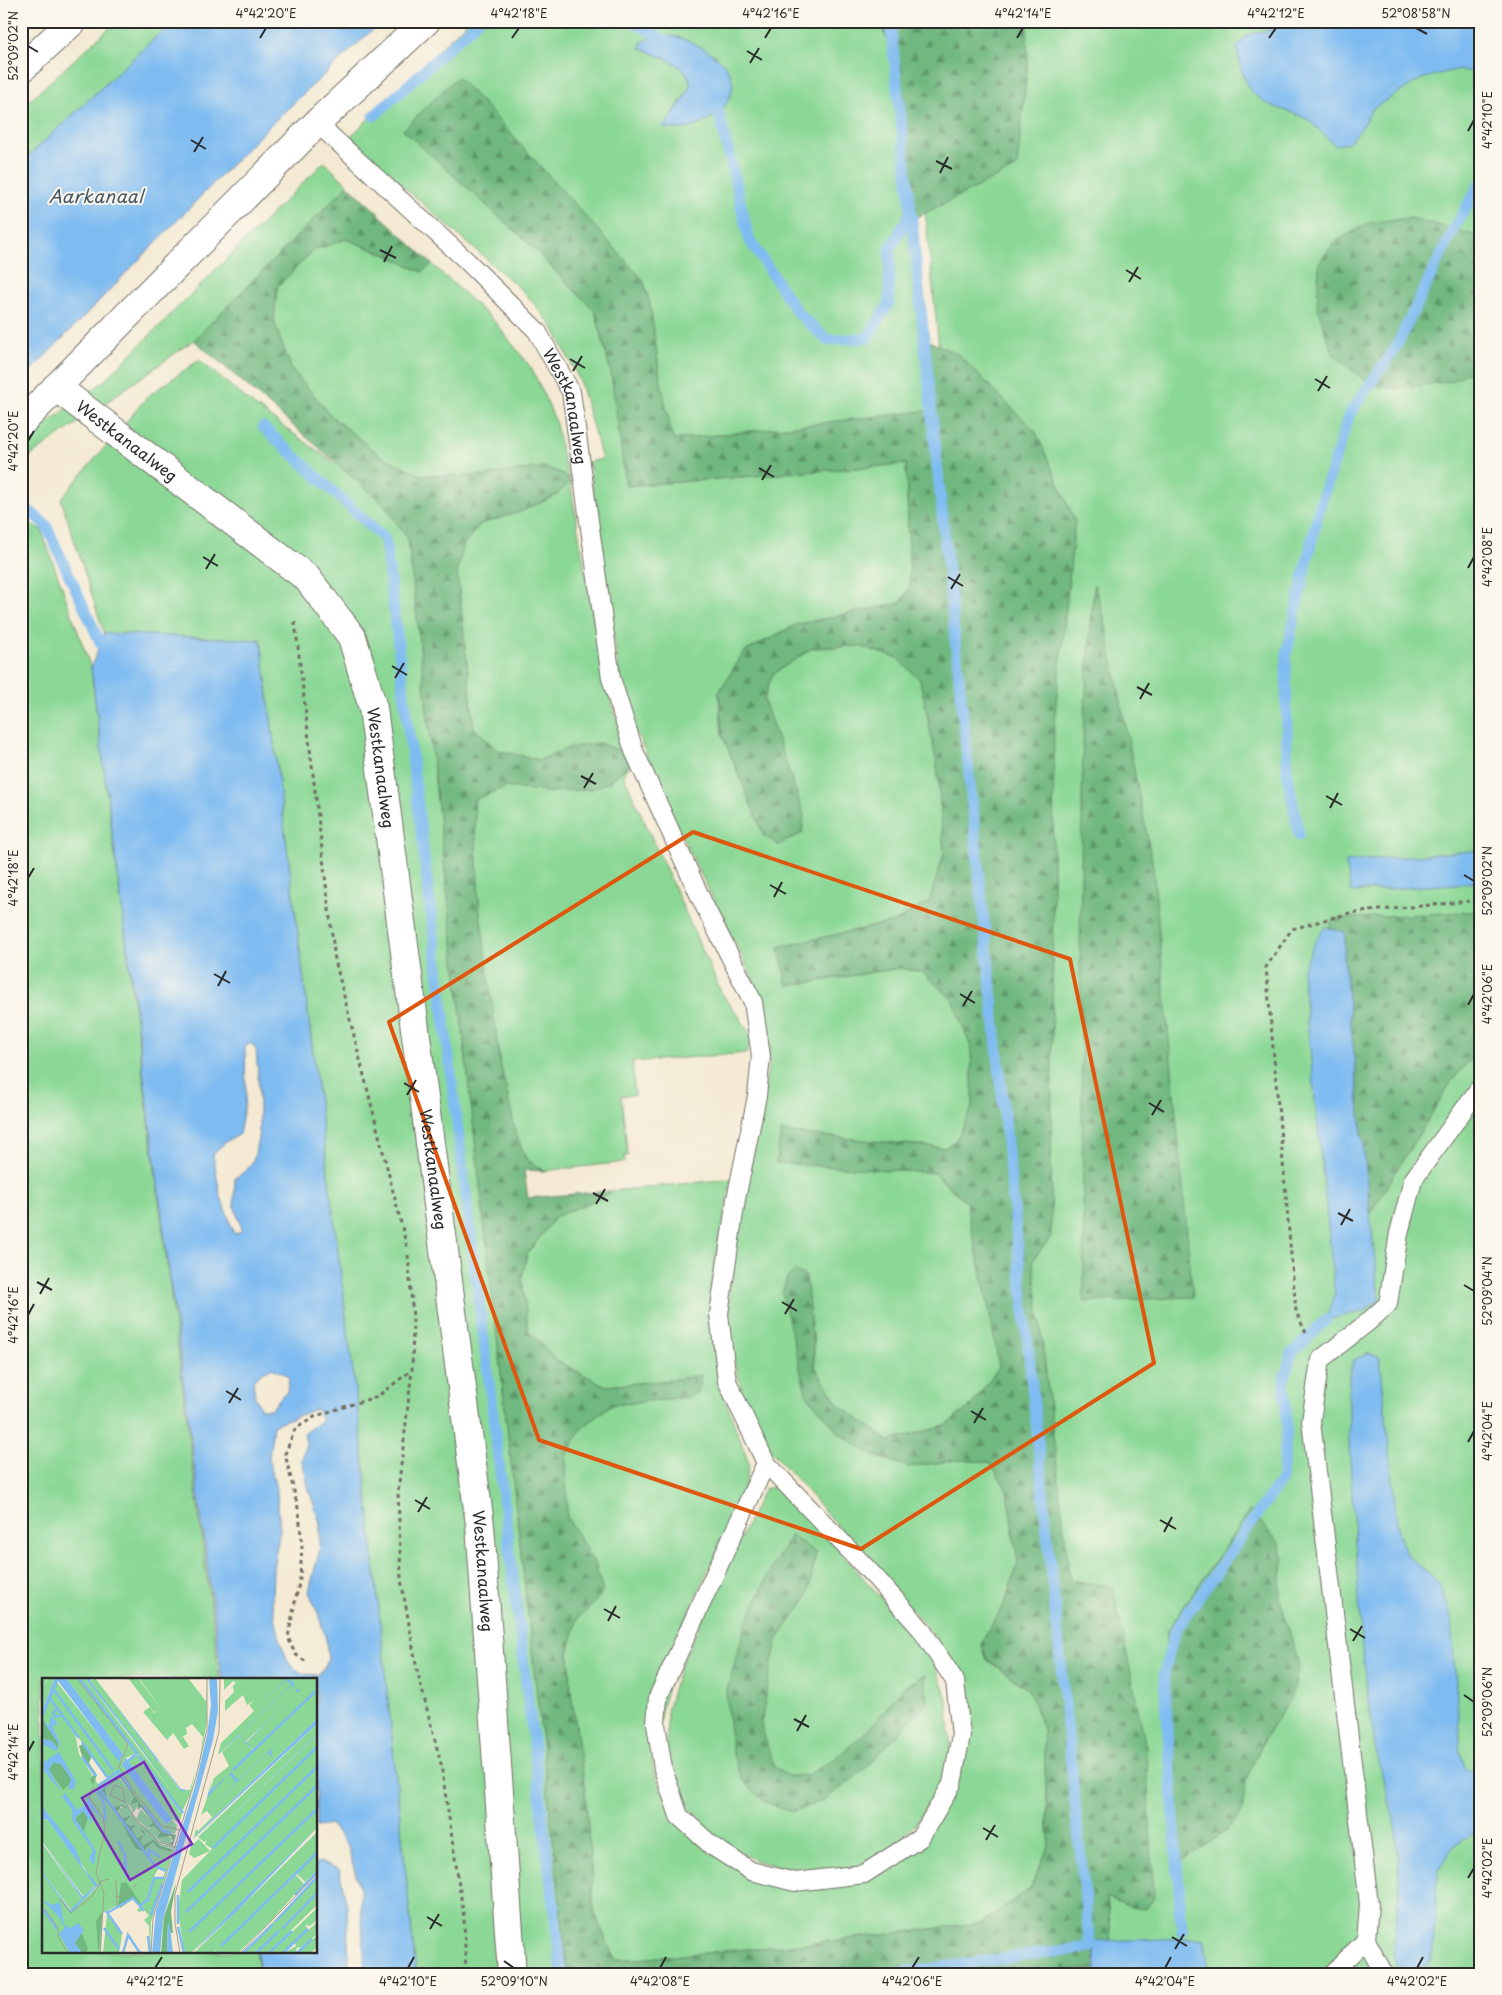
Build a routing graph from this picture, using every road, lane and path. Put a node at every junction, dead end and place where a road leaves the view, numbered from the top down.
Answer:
1 (73, 21) edge
2 (426, 21) edge
3 (21, 69) edge
4 (317, 123) junction
5 (56, 387) junction
6 (21, 423) edge
7 (300, 574) junction
8 (1481, 900) edge
9 (1481, 1086) edge
10 (1296, 1312) dead end
11 (412, 1370) junction
12 (766, 1462) junction
13 (305, 1661) dead end
14 (1366, 1940) junction
15 (466, 1974) edge
16 (512, 1974) edge
17 (1332, 1974) edge
18 (1384, 1974) edge

1 - 3 street
2 - 4 street
4 - 5 street
4 - 12 lane, Westkanaalweg
5 - 6 street
5 - 7 street, Westkanaalweg
7 - 11 path
7 - 16 street, Westkanaalweg
8 - 10 path
9 - 14 lane
11 - 13 path
11 - 15 path
12 - 12 lane, Westkanaalweg
14 - 17 lane
14 - 18 lane

